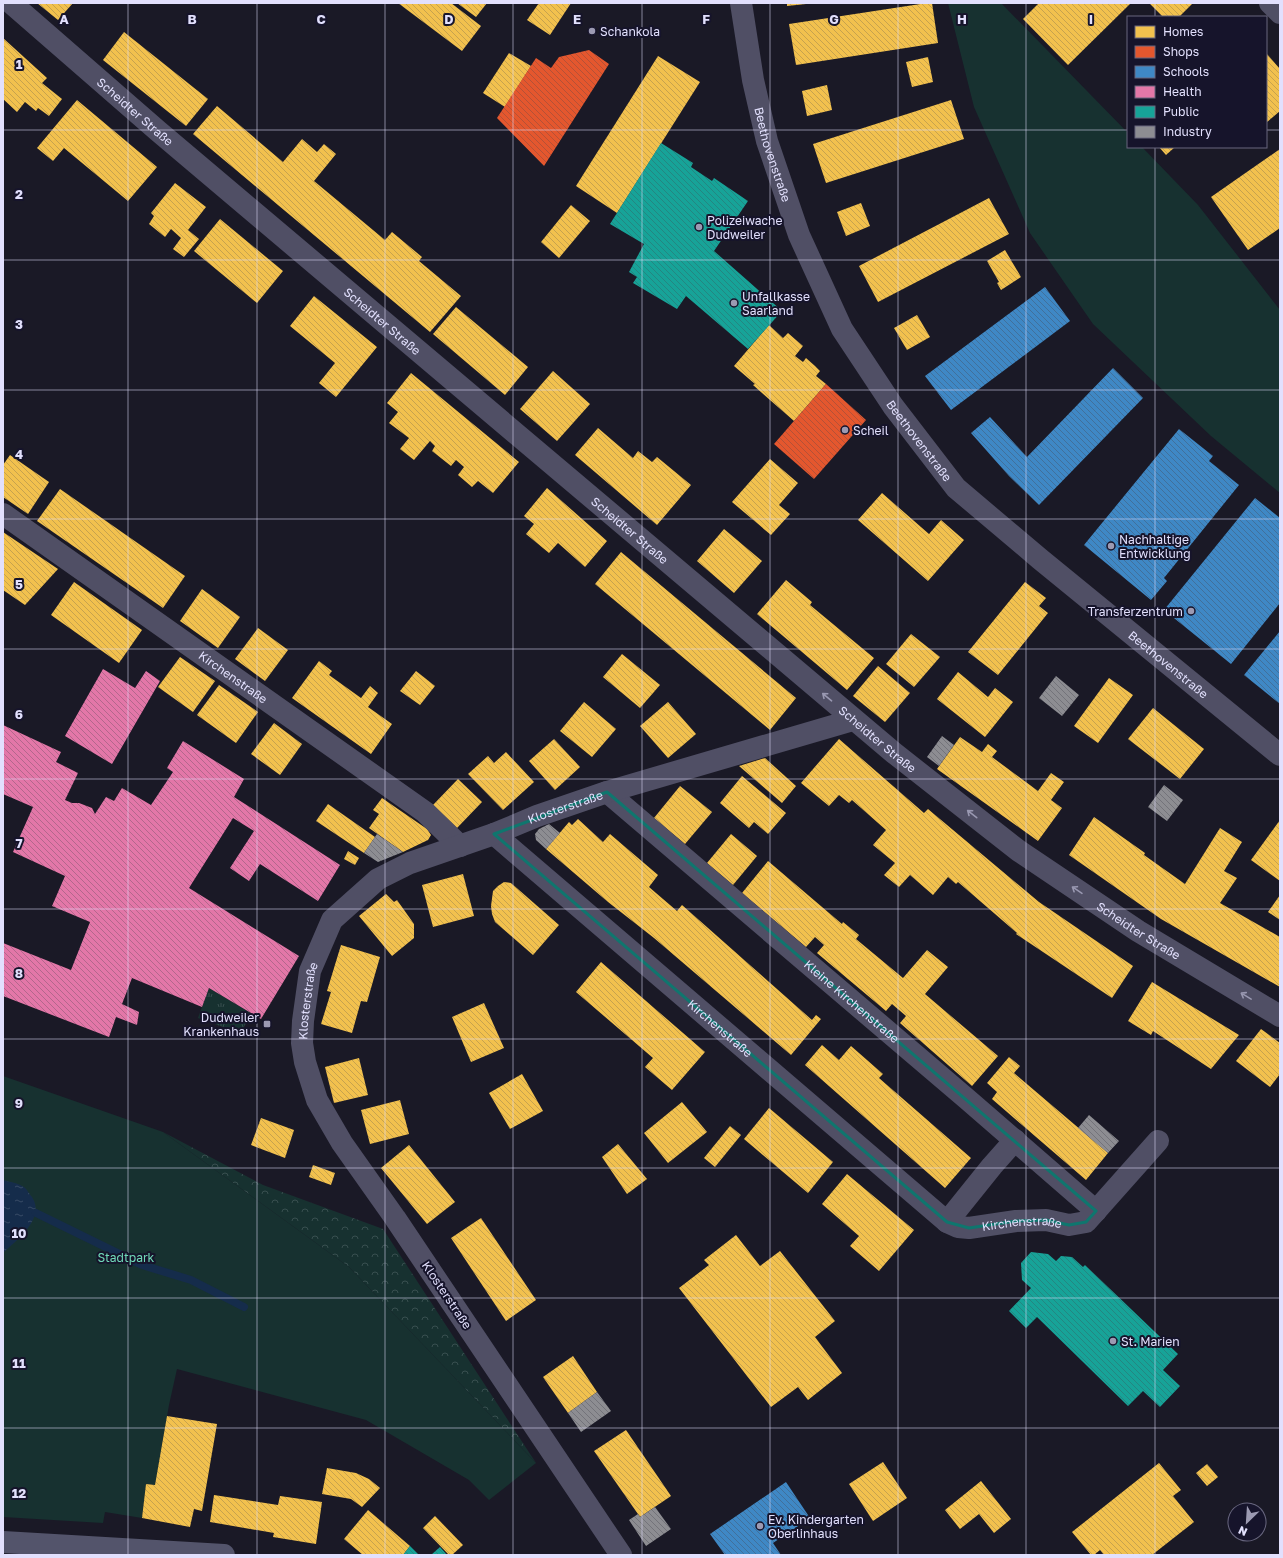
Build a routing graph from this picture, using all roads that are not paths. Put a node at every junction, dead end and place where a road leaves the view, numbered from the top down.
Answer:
1 (11, 3) edge
2 (741, 3) edge
3 (1270, 3) edge
4 (1280, 13) edge
5 (3, 514) edge
6 (853, 720) junction
7 (1280, 755) edge
8 (607, 792) junction
9 (494, 834) junction
10 (460, 846) junction
11 (1280, 1016) edge
12 (1015, 1140) junction
13 (1158, 1141) dead end
14 (1096, 1211) junction
15 (947, 1222) junction
16 (3, 1542) edge
17 (224, 1555) edge
18 (621, 1555) edge

6 -> 1 street, Scheidter Straße
2 - 7 street, Beethovenstraße
3 - 4 street
5 - 10 street, Kirchenstraße
6 - 8 street, Klosterstraße
11 -> 6 street, Scheidter Straße
8 - 9 street, Klosterstraße
8 - 12 street, Kleine Kirchenstraße
9 - 10 street, Klosterstraße
9 - 15 street, Kirchenstraße
10 - 18 street, Klosterstraße
12 - 14 street, Kleine Kirchenstraße
12 - 15 street
13 - 14 street, Kirchenstraße
14 - 15 street, Kirchenstraße
16 - 17 main road

